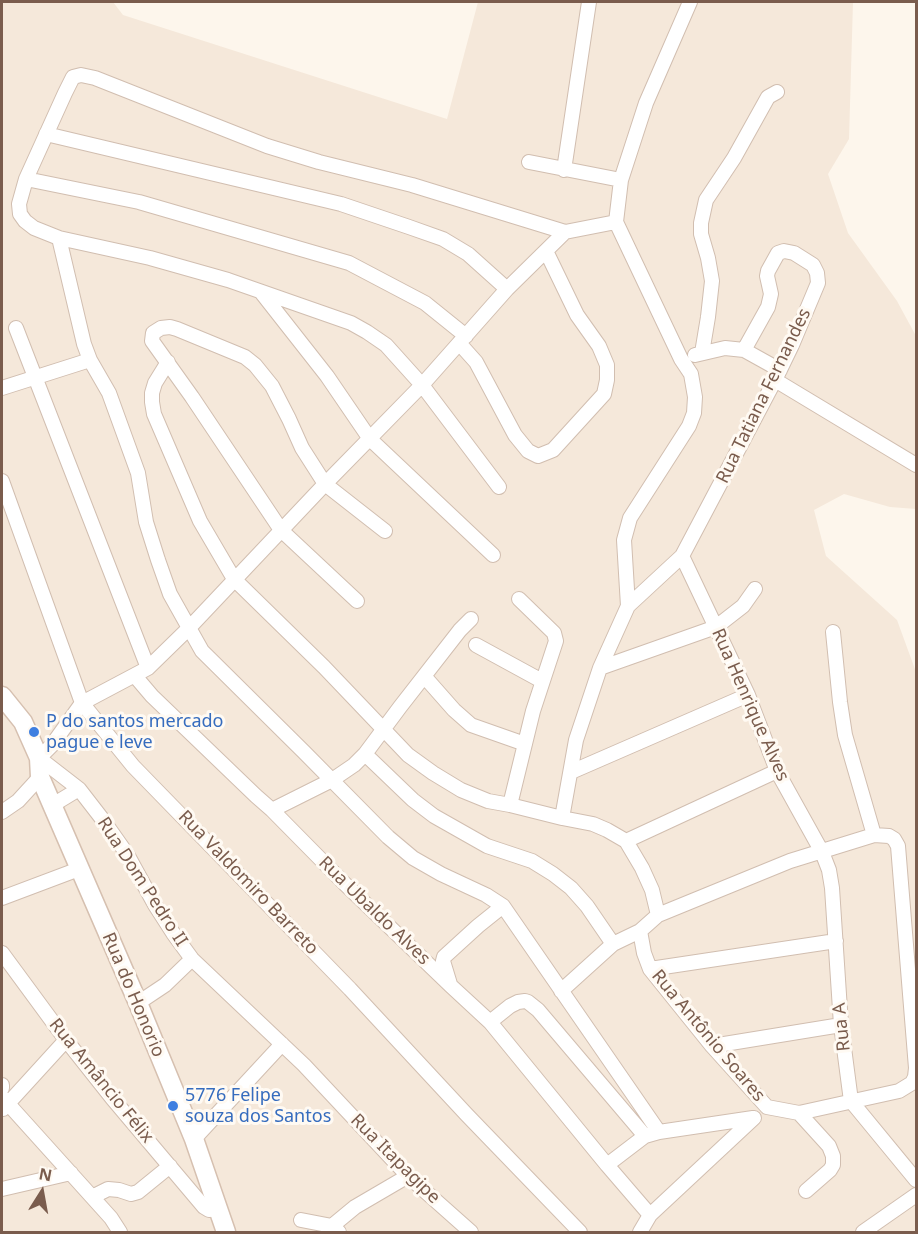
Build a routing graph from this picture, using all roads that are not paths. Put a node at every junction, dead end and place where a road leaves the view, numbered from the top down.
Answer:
1 (589, 2) edge
2 (690, 2) edge
3 (777, 92) dead end
4 (46, 134) junction
5 (529, 162) dead end
6 (564, 170) junction
7 (26, 178) junction
8 (621, 180) junction
9 (615, 222) junction
10 (565, 232) junction
11 (59, 238) junction
12 (546, 251) junction
13 (507, 290) junction
14 (260, 292) junction
15 (16, 328) dead end
16 (463, 339) junction
17 (744, 350) junction
18 (702, 353) junction
19 (681, 358) junction
20 (90, 360) junction
21 (168, 362) junction
22 (778, 375) junction
23 (35, 377) junction
24 (422, 385) junction
25 (2, 388) edge
26 (370, 439) junction
27 (916, 465) edge
28 (2, 484) edge
29 (325, 484) junction
30 (499, 487) dead end
31 (281, 530) junction
32 (385, 531) dead end
33 (493, 555) dead end
34 (682, 556) junction
35 (234, 579) junction
36 (755, 589) dead end
37 (519, 599) dead end
38 (357, 602) dead end
39 (628, 606) junction
40 (471, 619) dead end
41 (716, 627) junction
42 (189, 628) junction
43 (833, 632) dead end
44 (476, 645) dead end
45 (148, 668) junction
46 (600, 669) junction
47 (135, 676) junction
48 (424, 676) junction
49 (542, 681) junction
50 (748, 695) junction
51 (2, 696) edge
52 (82, 703) junction
53 (382, 729) junction
54 (525, 744) junction
55 (365, 754) junction
56 (39, 758) junction
57 (777, 771) junction
58 (571, 772) junction
59 (40, 777) junction
60 (332, 780) junction
61 (79, 789) junction
62 (510, 805) junction
63 (51, 806) junction
64 (3, 810) edge
65 (272, 810) junction
66 (562, 818) junction
67 (874, 834) junction
68 (626, 841) junction
69 (822, 852) junction
70 (79, 868) junction
71 (2, 898) edge
72 (502, 906) junction
73 (658, 915) junction
74 (640, 930) junction
75 (836, 941) junction
76 (613, 944) junction
77 (2, 953) edge
78 (192, 959) junction
79 (650, 969) junction
80 (451, 986) junction
81 (561, 991) junction
82 (138, 1003) junction
83 (490, 1022) junction
84 (841, 1025) junction
85 (66, 1040) junction
86 (282, 1044) junction
87 (712, 1046) junction
88 (916, 1068) edge
89 (851, 1101) junction
90 (4, 1104) edge
91 (767, 1107) junction
92 (799, 1113) junction
93 (753, 1118) junction
94 (652, 1134) junction
95 (194, 1138) junction
96 (604, 1161) junction
97 (170, 1166) junction
98 (71, 1173) junction
99 (408, 1176) junction
100 (208, 1180) junction
101 (916, 1180) edge
102 (2, 1189) edge
103 (189, 1189) junction
104 (806, 1191) dead end
105 (916, 1195) edge
106 (93, 1197) junction
107 (211, 1208) junction
108 (650, 1215) junction
109 (301, 1220) dead end
110 (335, 1229) edge
111 (120, 1233) edge
112 (226, 1233) edge
113 (471, 1233) edge
114 (580, 1233) edge
115 (640, 1233) edge
116 (863, 1233) edge

1 - 6 street
2 - 8 street
3 - 18 street
4 - 7 street
4 - 10 street
4 - 13 street
5 - 6 street
6 - 8 street
7 - 11 street
7 - 16 street
8 - 9 street
9 - 10 street
9 - 19 street
10 - 12 street
11 - 14 street
11 - 20 street
12 - 13 street
12 - 16 street
13 - 16 street
14 - 24 street
14 - 26 street
15 - 23 street
16 - 24 street
17 - 18 street
17 - 22 street
17 - 22 street, Rua Tatiana Fernandes
18 - 19 street
19 - 39 street
20 - 23 street
20 - 42 street
21 - 29 street
21 - 31 street
21 - 35 street
22 - 27 street
22 - 34 street, Rua Tatiana Fernandes
23 - 25 street
23 - 45 street
24 - 26 street
24 - 30 street
26 - 29 street
26 - 33 street
28 - 52 street, Rua Valdomiro Barreto
29 - 31 street
29 - 32 street
31 - 35 street
31 - 38 street
34 - 39 street, Rua Tatiana Fernandes
34 - 41 street, Rua Henrique Alves
35 - 42 street
35 - 53 street
36 - 41 street
37 - 49 street
39 - 46 street
40 - 48 street
41 - 46 street
41 - 50 street, Rua Henrique Alves
42 - 45 street
42 - 60 street
43 - 67 street
44 - 49 street
45 - 47 street
46 - 58 street
47 - 52 street
47 - 65 street, Rua Ubaldo Alves
48 - 53 street
48 - 54 street
49 - 54 street
50 - 57 street, Rua Henrique Alves
50 - 58 street
51 - 56 street, Rua Dom Pedro II
52 - 56 street
52 - 114 street, Rua Valdomiro Barreto
53 - 55 street
53 - 62 street
54 - 62 street
55 - 60 street
55 - 76 street
56 - 59 street, Rua do Honorio
56 - 61 street, Rua Dom Pedro II
57 - 68 street
57 - 69 street, Rua Henrique Alves
58 - 66 street
59 - 63 street, Rua do Honorio
59 - 64 street
60 - 65 street
60 - 72 street
61 - 63 street
61 - 78 street, Rua Dom Pedro II
62 - 66 street
63 - 70 street, Rua do Honorio
65 - 80 street, Rua Ubaldo Alves
66 - 68 street
67 - 69 street
67 - 88 street
68 - 73 street
69 - 73 street
69 - 75 street, Rua A
70 - 71 street
70 - 82 street, Rua do Honorio
72 - 80 street
72 - 81 street
73 - 74 street
74 - 76 street
74 - 79 street, Rua Antônio Soares
75 - 79 street
75 - 84 street, Rua A
76 - 81 street
77 - 85 street, Rua Amâncio Félix
78 - 82 street
78 - 86 street, Rua Itapagipe
79 - 87 street, Rua Antônio Soares
80 - 83 street, Rua Ubaldo Alves
81 - 94 street
82 - 95 street, Rua do Honorio
83 - 94 street
83 - 96 street, Rua Ubaldo Alves
84 - 87 street
84 - 89 street, Rua A
85 - 90 street
85 - 97 street, Rua Amâncio Félix
86 - 95 street
86 - 99 street, Rua Itapagipe
87 - 91 street, Rua Antônio Soares
88 - 89 street
89 - 92 street
89 - 101 street
90 - 98 street
91 - 92 street
91 - 93 street
92 - 104 street
93 - 94 street
93 - 108 street
94 - 96 street
95 - 100 street, Rua do Honorio
96 - 108 street, Rua Ubaldo Alves
97 - 103 street, Rua Amâncio Félix
97 - 106 street
98 - 102 street
98 - 106 street
99 - 110 street
99 - 113 street, Rua Itapagipe
100 - 103 street
100 - 107 street, Rua do Honorio
103 - 107 street, Rua Amâncio Félix
105 - 116 street
106 - 111 street
107 - 112 street, Rua do Honorio
108 - 115 street
109 - 110 street

